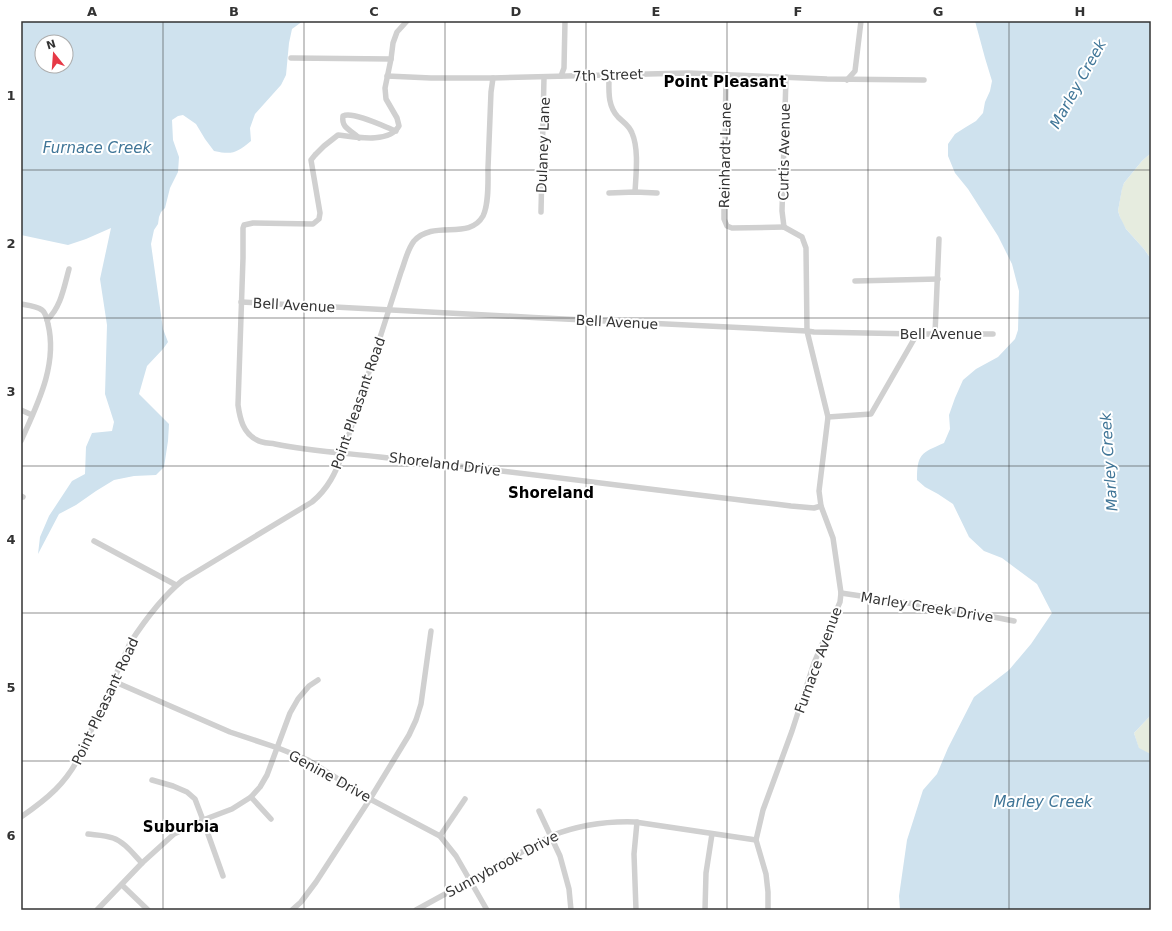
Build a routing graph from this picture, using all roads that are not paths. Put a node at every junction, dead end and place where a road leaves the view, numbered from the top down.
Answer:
1 (407, 21) edge
2 (565, 21) edge
3 (861, 21) edge
4 (291, 58) dead end
5 (391, 59) junction
6 (609, 75) junction
7 (726, 75) junction
8 (388, 76) junction
9 (561, 76) junction
10 (544, 77) junction
11 (786, 77) junction
12 (493, 78) junction
13 (847, 80) junction
14 (924, 80) dead end
15 (396, 131) junction
16 (359, 138) junction
17 (609, 192) dead end
18 (636, 192) junction
19 (657, 193) dead end
20 (541, 212) dead end
21 (784, 227) junction
22 (940, 238) dead end
23 (69, 269) dead end
24 (938, 279) junction
25 (855, 281) dead end
26 (242, 302) junction
27 (21, 304) edge
28 (389, 309) junction
29 (47, 320) junction
30 (807, 331) junction
31 (917, 334) junction
32 (935, 334) junction
33 (993, 334) dead end
34 (21, 410) edge
35 (32, 415) junction
36 (828, 417) junction
37 (21, 442) edge
38 (342, 453) junction
39 (821, 506) junction
40 (94, 541) dead end
41 (176, 585) junction
42 (841, 593) junction
43 (1014, 621) dead end
44 (431, 632) dead end
45 (318, 680) dead end
46 (113, 681) junction
47 (278, 748) junction
48 (152, 780) dead end
49 (251, 797) junction
50 (370, 799) junction
51 (465, 799) dead end
52 (539, 811) dead end
53 (21, 817) edge
54 (271, 819) dead end
55 (203, 820) junction
56 (636, 822) junction
57 (88, 834) dead end
58 (712, 834) junction
59 (440, 836) junction
60 (551, 836) junction
61 (756, 840) junction
62 (142, 863) junction
63 (223, 876) dead end
64 (471, 880) junction
65 (122, 885) junction
66 (97, 910) edge
67 (148, 910) edge
68 (292, 910) edge
69 (416, 910) edge
70 (487, 910) edge
71 (571, 910) edge
72 (636, 910) edge
73 (705, 910) edge
74 (768, 910) edge

1 - 5 street
2 - 9 street
3 - 13 street
4 - 5 street
5 - 8 street
6 - 7 street, 7th Street
6 - 9 street, 7th Street
6 - 18 street
7 - 11 street, 7th Street
7 - 21 street, Reinhardt Lane
8 - 12 street, 7th Street
8 - 15 street
9 - 10 street, 7th Street
10 - 12 street, 7th Street
10 - 20 street, Dulaney Lane
11 - 13 street, 7th Street
11 - 21 street, Curtis Avenue
12 - 28 street, Point Pleasant Road
13 - 14 street, 7th Street
15 - 16 street
15 - 16 street
16 - 26 street, Shoreland Drive
17 - 18 street
18 - 19 street
21 - 30 street, Furnace Avenue
22 - 24 street
23 - 29 street
24 - 25 street
24 - 32 street
26 - 28 street, Bell Avenue
26 - 38 street, Shoreland Drive
27 - 29 street
28 - 30 street, Bell Avenue
28 - 38 street, Point Pleasant Road
29 - 35 street
30 - 31 street, Bell Avenue
30 - 36 street, Furnace Avenue
31 - 32 street, Bell Avenue
31 - 36 street
32 - 33 street, Bell Avenue
34 - 35 street
35 - 37 street
36 - 39 street, Furnace Avenue
38 - 39 street, Shoreland Drive
38 - 41 street, Point Pleasant Road
39 - 42 street, Furnace Avenue
40 - 41 street
41 - 46 street, Point Pleasant Road
42 - 43 street, Marley Creek Drive
42 - 61 street, Furnace Avenue
44 - 50 street
45 - 47 street
46 - 47 street, Genine Drive
46 - 53 street, Point Pleasant Road
47 - 49 street
47 - 50 street, Genine Drive
48 - 55 street
49 - 54 street
49 - 55 street
50 - 59 street, Genine Drive
50 - 68 street
51 - 59 street
52 - 60 street
55 - 62 street
55 - 63 street
56 - 58 street, Sunnybrook Drive
56 - 60 street, Sunnybrook Drive
56 - 72 street
57 - 62 street
58 - 61 street, Sunnybrook Drive
58 - 73 street
59 - 64 street, Genine Drive
60 - 64 street, Sunnybrook Drive
60 - 71 street
61 - 74 street, Furnace Avenue
62 - 65 street
64 - 69 street, Sunnybrook Drive
64 - 70 street, Genine Drive
65 - 66 street
65 - 67 street

